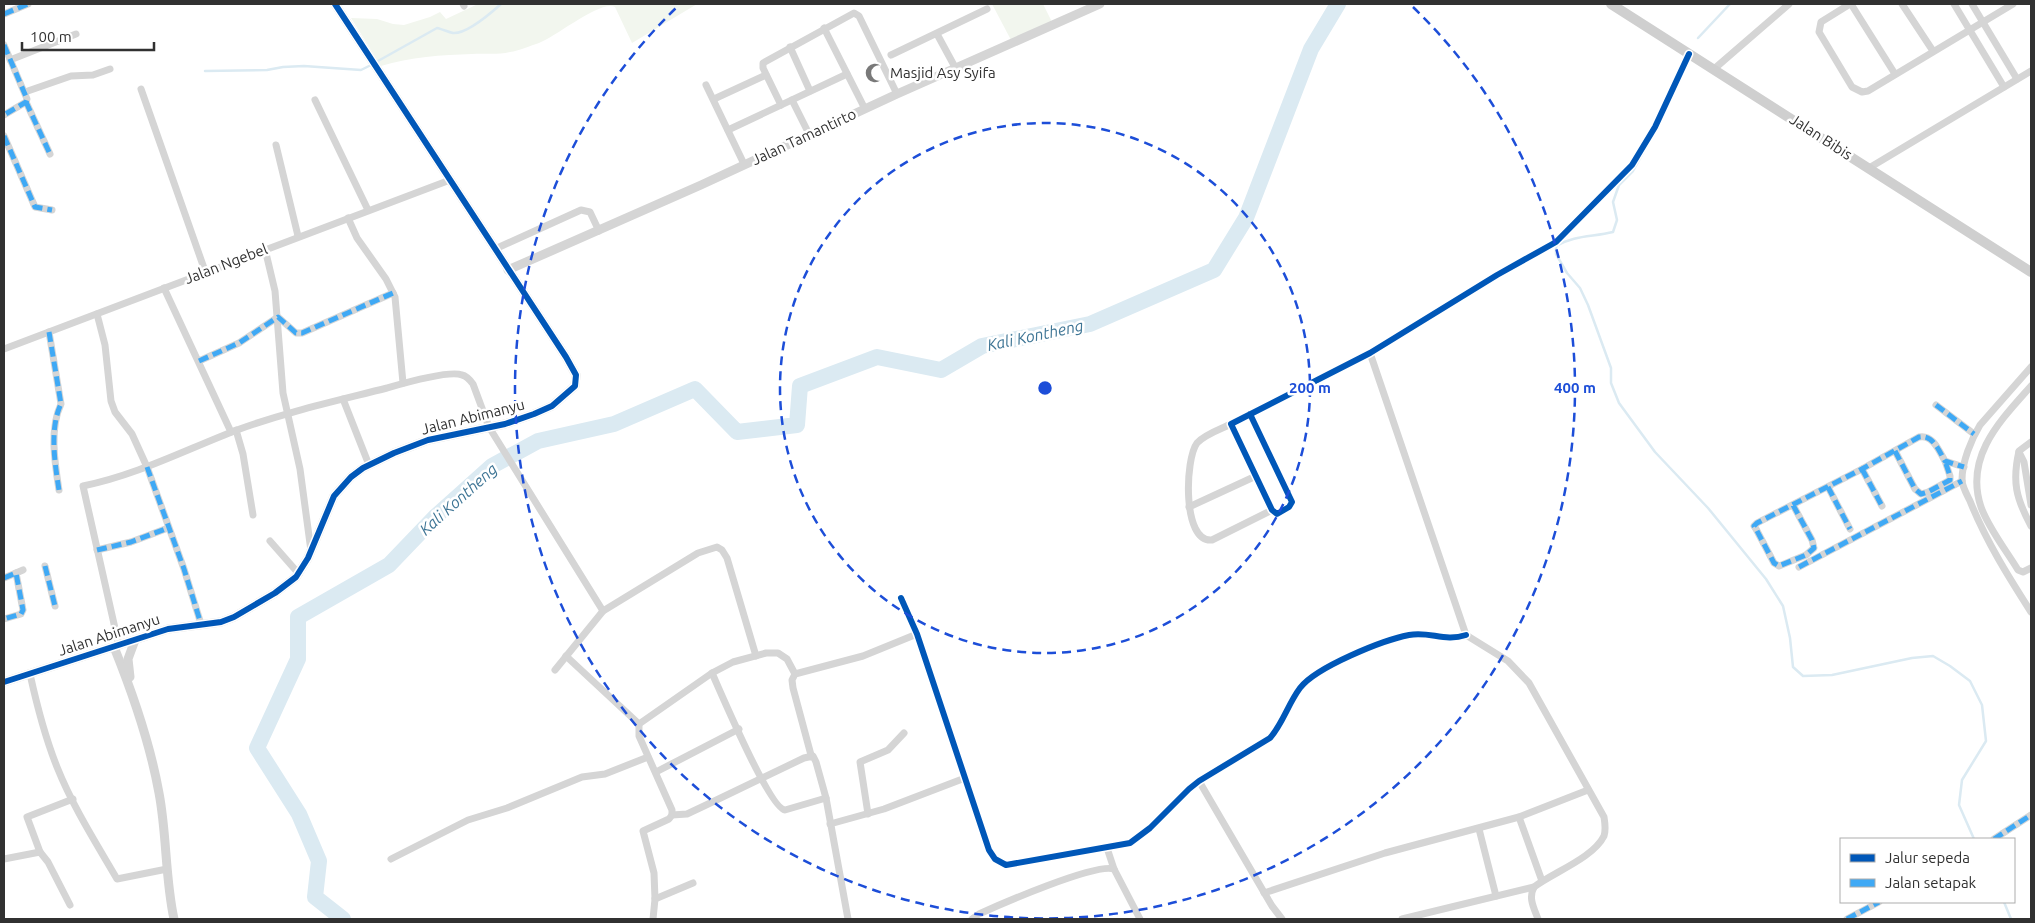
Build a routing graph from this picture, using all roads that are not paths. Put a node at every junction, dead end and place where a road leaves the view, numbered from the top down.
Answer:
1 (28, 4) edge
2 (334, 4) edge
3 (1100, 4) edge
4 (1611, 4) edge
5 (1789, 4) edge
6 (1851, 4) edge
7 (1902, 4) edge
8 (1954, 4) edge
9 (1972, 4) edge
10 (2013, 4) edge
11 (987, 9) dead end
12 (4, 14) edge
13 (1982, 22) junction
14 (824, 28) junction
15 (1969, 29) junction
16 (76, 34) dead end
17 (937, 34) junction
18 (4, 45) edge
19 (790, 47) junction
20 (1933, 51) junction
21 (1690, 54) junction
22 (891, 55) dead end
23 (10, 60) junction
24 (1714, 68) junction
25 (110, 69) dead end
26 (956, 69) junction
27 (2031, 71) edge
28 (847, 74) junction
29 (1895, 74) junction
30 (766, 75) junction
31 (2017, 79) junction
32 (706, 85) dead end
33 (2004, 87) junction
34 (141, 88) dead end
35 (810, 91) junction
36 (25, 92) junction
37 (897, 94) junction
38 (714, 99) junction
39 (315, 100) dead end
40 (792, 100) junction
41 (26, 102) junction
42 (781, 105) junction
43 (865, 109) junction
44 (4, 114) edge
45 (728, 130) junction
46 (809, 134) junction
47 (4, 136) edge
48 (276, 145) dead end
49 (50, 154) dead end
50 (744, 164) junction
51 (1869, 168) junction
52 (450, 180) junction
53 (52, 210) dead end
54 (368, 210) junction
55 (348, 218) junction
56 (599, 230) junction
57 (298, 236) junction
58 (265, 249) junction
59 (494, 249) junction
60 (508, 270) junction
61 (205, 271) junction
62 (2031, 272) edge
63 (164, 288) junction
64 (393, 293) junction
65 (97, 314) junction
66 (278, 317) junction
67 (49, 332) junction
68 (4, 349) edge
69 (1370, 353) junction
70 (199, 362) junction
71 (2031, 367) edge
72 (403, 383) junction
73 (2031, 386) edge
74 (343, 399) junction
75 (1936, 405) dead end
76 (287, 412) junction
77 (1250, 414) junction
78 (1231, 424) junction
79 (489, 427) junction
80 (234, 432) junction
81 (1974, 434) junction
82 (2031, 442) edge
83 (1895, 451) junction
84 (2019, 451) junction
85 (1945, 461) junction
86 (369, 465) junction
87 (147, 467) junction
88 (1964, 467) junction
89 (1862, 469) junction
90 (1256, 476) junction
91 (1962, 481) junction
92 (1828, 487) junction
93 (59, 490) dead end
94 (1793, 505) junction
95 (2031, 505) edge
96 (1882, 506) dead end
97 (1189, 507) junction
98 (1272, 510) junction
99 (253, 515) dead end
100 (2031, 526) edge
101 (168, 528) junction
102 (1850, 530) dead end
103 (270, 541) dead end
104 (97, 550) junction
105 (311, 551) junction
106 (45, 566) dead end
107 (1799, 567) dead end
108 (2031, 568) edge
109 (23, 570) dead end
110 (16, 573) junction
111 (299, 574) junction
112 (4, 578) edge
113 (901, 598) dead end
114 (55, 606) dead end
115 (603, 611) junction
116 (2031, 611) edge
117 (4, 619) edge
118 (201, 624) junction
119 (917, 634) junction
120 (1466, 635) junction
121 (135, 640) junction
122 (117, 646) junction
123 (566, 656) junction
124 (756, 656) junction
125 (555, 670) dead end
126 (712, 673) junction
127 (30, 674) junction
128 (795, 674) junction
129 (4, 682) edge
130 (131, 688) junction
131 (639, 724) junction
132 (738, 729) junction
133 (904, 733) dead end
134 (811, 755) junction
135 (648, 757) junction
136 (656, 772) junction
137 (965, 778) junction
138 (761, 780) junction
139 (1199, 781) junction
140 (1588, 790) junction
141 (826, 798) junction
142 (73, 799) junction
143 (868, 814) junction
144 (672, 815) junction
145 (2031, 815) edge
146 (1519, 817) junction
147 (830, 824) junction
148 (1479, 829) junction
149 (1996, 838) edge
150 (1107, 848) junction
151 (40, 852) junction
152 (4, 859) edge
153 (391, 859) dead end
154 (167, 869) junction
155 (1114, 869) junction
156 (1542, 881) junction
157 (692, 883) dead end
158 (1534, 887) junction
159 (1264, 893) junction
160 (1496, 896) junction
161 (655, 898) junction
162 (1878, 903) edge
163 (70, 906) dead end
164 (174, 919) edge
165 (653, 919) edge
166 (848, 919) edge
167 (972, 919) edge
168 (1140, 919) edge
169 (1282, 919) edge
170 (1402, 919) edge
171 (1538, 919) edge
172 (1847, 919) edge

1 - 12 street
2 - 52 street, Jalan Abimanyu
3 - 26 street, Jalan Tamantirto
4 - 21 main road, Jalan Bibis
5 - 24 street
6 - 29 street
6 - 29 street
7 - 20 street
8 - 15 street
9 - 13 street
10 - 13 street
11 - 17 street
13 - 15 street
13 - 31 street
14 - 19 street
14 - 28 street
14 - 37 street
15 - 20 street
15 - 33 street
16 - 23 street
17 - 22 street
17 - 26 street
18 - 23 street
19 - 30 street
19 - 35 street
20 - 29 street
21 - 24 main road, Jalan Bibis
21 - 69 street
23 - 36 street
24 - 51 main road, Jalan Bibis
25 - 36 street
26 - 37 street, Jalan Tamantirto
27 - 31 street
28 - 35 street
28 - 43 street
30 - 38 street
30 - 42 street
31 - 33 street
32 - 38 street
33 - 51 street
34 - 61 street
35 - 40 street
36 - 41 street
37 - 43 street, Jalan Tamantirto
38 - 45 street
39 - 54 street
40 - 42 street
40 - 46 street
41 - 44 street
41 - 49 street
42 - 45 street
43 - 46 street, Jalan Tamantirto
45 - 50 street
46 - 50 street, Jalan Tamantirto
47 - 53 street
48 - 57 street
50 - 56 street, Jalan Tamantirto
51 - 62 main road, Jalan Bibis
52 - 54 street, Jalan Ngebel
52 - 59 street, Jalan Abimanyu
54 - 55 street, Jalan Ngebel
55 - 57 street, Jalan Ngebel
55 - 64 street
56 - 59 street
56 - 60 street, Jalan Tamantirto
57 - 58 street, Jalan Ngebel
58 - 61 street, Jalan Ngebel
58 - 66 street
59 - 60 street, Jalan Abimanyu
60 - 79 street, Jalan Abimanyu
61 - 63 street, Jalan Ngebel
63 - 65 street, Jalan Ngebel
63 - 70 street
64 - 66 street
64 - 72 street
65 - 67 street, Jalan Ngebel
65 - 87 street
66 - 70 street
66 - 76 street
67 - 68 street, Jalan Ngebel
67 - 93 street
69 - 77 street
69 - 120 street
70 - 80 street
71 - 81 street
72 - 74 street
72 - 79 street
73 - 108 street
74 - 76 street
74 - 86 street
75 - 81 street
76 - 80 street
76 - 105 street
77 - 78 street
77 - 98 street
78 - 90 street
78 - 97 street
79 - 86 street, Jalan Abimanyu
79 - 115 street
80 - 87 street
80 - 99 street
81 - 88 street
82 - 84 street
83 - 85 street
83 - 85 street
83 - 89 street
84 - 95 street
84 - 100 street
85 - 88 street
86 - 105 street, Jalan Abimanyu
87 - 101 street
87 - 104 street
88 - 91 street
89 - 92 street
89 - 96 street
90 - 97 street
90 - 98 street
91 - 107 street
91 - 116 street
92 - 94 street
92 - 102 street
94 - 94 street
97 - 98 street
101 - 104 street
101 - 118 street
103 - 111 street
104 - 122 street
105 - 111 street, Jalan Abimanyu
106 - 114 street
109 - 110 street
110 - 112 street
110 - 117 street
111 - 118 street, Jalan Abimanyu
113 - 119 street
115 - 123 street
115 - 124 street
118 - 121 street, Jalan Abimanyu
119 - 128 street
119 - 137 street
120 - 139 street
120 - 140 street
121 - 122 street, Jalan Abimanyu
121 - 130 street
122 - 127 street, Jalan Abimanyu
122 - 130 street
123 - 125 street
123 - 131 street
124 - 126 street
124 - 128 street
126 - 131 street
126 - 132 street
127 - 129 street, Jalan Abimanyu
127 - 142 street
128 - 134 street
130 - 154 street
131 - 135 street
132 - 136 street
132 - 138 street
133 - 143 street
134 - 138 street
134 - 141 street
135 - 136 street
135 - 153 street
136 - 144 street
137 - 143 street
137 - 150 street
138 - 141 street
138 - 144 street
139 - 150 street
139 - 159 street
140 - 146 street
140 - 156 street
141 - 147 street
142 - 151 street
142 - 154 street
143 - 147 street
144 - 161 street
145 - 149 street
146 - 148 street
146 - 156 street
147 - 166 street
148 - 159 street
148 - 160 street
150 - 155 street
151 - 152 street
151 - 163 street
154 - 164 street
155 - 167 street
155 - 168 street
156 - 158 street
157 - 161 street
158 - 160 street
158 - 171 street
159 - 169 street
160 - 170 street
161 - 165 street
162 - 172 street

